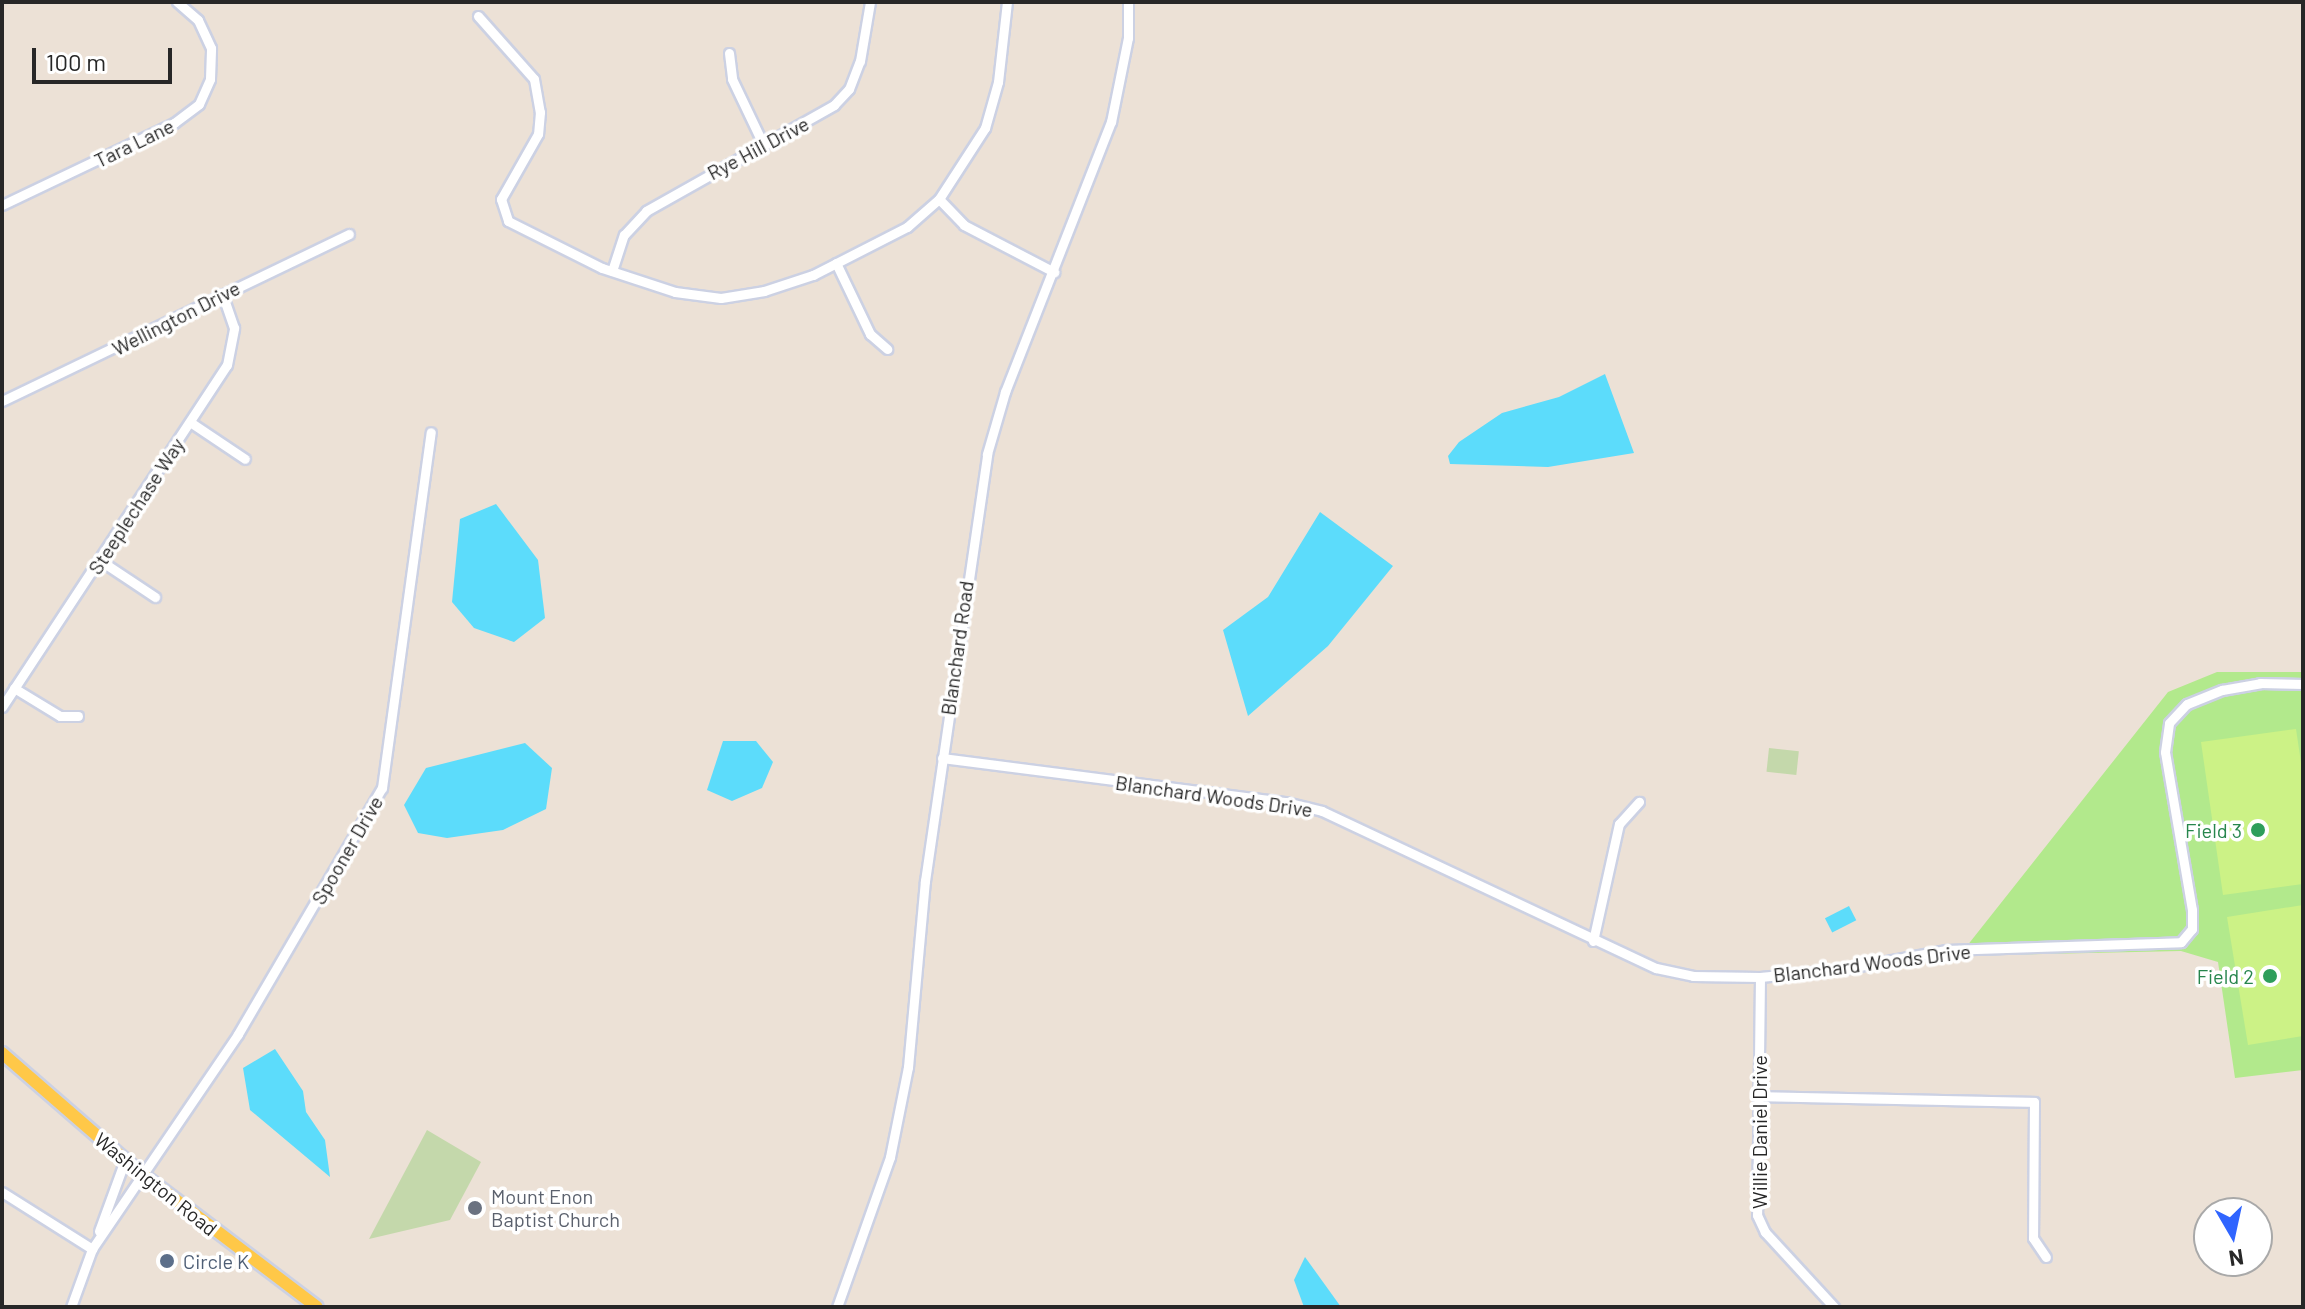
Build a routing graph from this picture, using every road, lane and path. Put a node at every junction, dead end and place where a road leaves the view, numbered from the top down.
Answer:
1 (177, 2) edge
2 (870, 2) edge
3 (1007, 2) edge
4 (1128, 2) edge
5 (478, 16) dead end
6 (729, 53) dead end
7 (764, 146) junction
8 (939, 199) junction
9 (2, 205) edge
10 (349, 234) dead end
11 (836, 263) junction
12 (612, 271) junction
13 (1054, 272) junction
14 (222, 294) junction
15 (887, 349) dead end
16 (2, 401) edge
17 (190, 422) junction
18 (431, 432) dead end
19 (245, 459) dead end
20 (101, 561) junction
21 (155, 597) dead end
22 (2303, 684) edge
23 (14, 688) junction
24 (2, 707) edge
25 (78, 716) dead end
26 (942, 758) junction
27 (1639, 802) dead end
28 (1593, 941) junction
29 (1760, 977) junction
30 (2, 1053) edge
31 (1757, 1096) junction
32 (125, 1160) junction
33 (139, 1172) junction
34 (2, 1192) edge
35 (92, 1249) junction
36 (2046, 1257) dead end
37 (71, 1307) edge
38 (317, 1307) edge
39 (837, 1307) edge
40 (1834, 1307) edge

1 - 9 street, Tara Lane
2 - 7 street, Rye Hill Drive
3 - 8 street
4 - 13 street, Blanchard Road
5 - 12 street
6 - 7 street
7 - 12 street, Rye Hill Drive
8 - 11 street
8 - 13 street
10 - 14 street, Wellington Drive
11 - 12 street
11 - 15 street
13 - 26 street, Blanchard Road
14 - 16 street, Wellington Drive
14 - 17 street, Steeplechase Way
17 - 19 street
17 - 20 street, Steeplechase Way
18 - 33 street, Spooner Drive
20 - 21 street
20 - 23 street, Steeplechase Way
22 - 29 street, Blanchard Woods Drive
23 - 24 street, Steeplechase Way
23 - 25 street
26 - 28 street, Blanchard Woods Drive
26 - 39 street, Blanchard Road
27 - 28 street
28 - 29 street, Blanchard Woods Drive
29 - 31 street, Willie Daniel Drive
30 - 32 main road, Washington Road
31 - 36 street
31 - 40 street, Willie Daniel Drive
32 - 33 main road, Washington Road
32 - 35 street
33 - 35 street, Spooner Drive
33 - 38 main road, Washington Road
34 - 35 street
35 - 37 street

